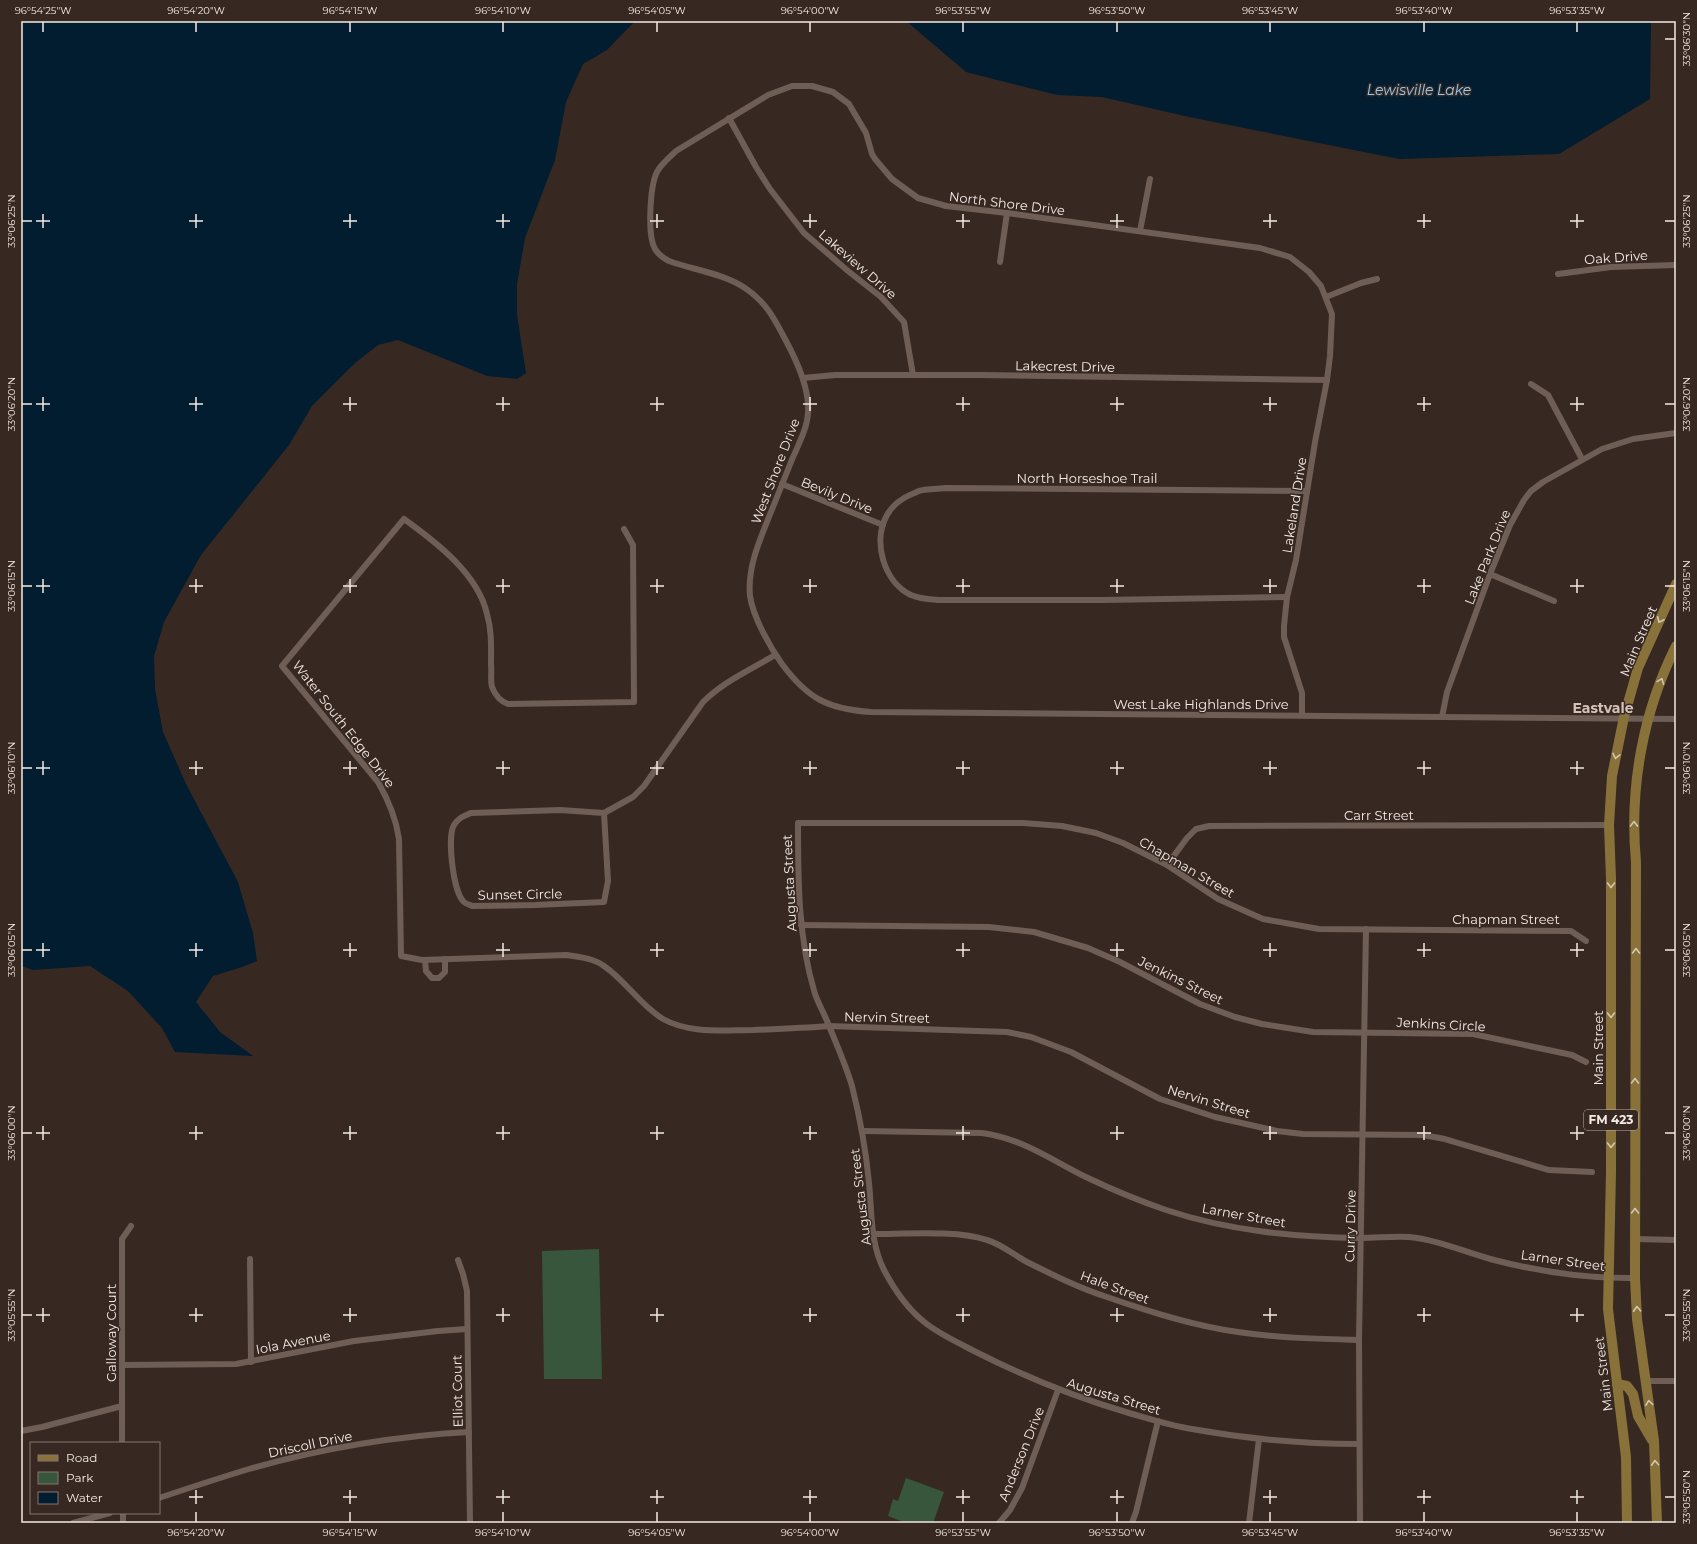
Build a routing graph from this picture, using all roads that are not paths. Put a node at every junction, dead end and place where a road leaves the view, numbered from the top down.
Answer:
1 (729, 118) junction
2 (1150, 179) dead end
3 (1007, 213) junction
4 (1140, 231) junction
5 (1000, 262) dead end
6 (1676, 265) edge
7 (1558, 274) dead end
8 (1377, 279) dead end
9 (1326, 297) junction
10 (913, 375) junction
11 (803, 378) junction
12 (1327, 380) junction
13 (1531, 384) dead end
14 (1676, 433) edge
15 (1582, 459) junction
16 (782, 484) junction
17 (1307, 491) junction
18 (883, 525) junction
19 (624, 529) dead end
20 (1490, 574) junction
21 (1676, 584) edge
22 (1287, 597) junction
23 (1554, 601) dead end
24 (1676, 646) edge
25 (775, 655) junction
26 (1302, 715) junction
27 (1442, 717) junction
28 (1624, 717) junction
29 (1648, 718) junction
30 (1676, 719) edge
31 (604, 813) junction
32 (798, 823) joint
33 (1609, 825) junction
34 (1167, 865) junction
35 (801, 925) junction
36 (1366, 929) junction
37 (1586, 941) dead end
38 (445, 959) junction
39 (425, 960) junction
40 (829, 1026) junction
41 (1364, 1032) junction
42 (1586, 1062) dead end
43 (863, 1132) junction
44 (1363, 1135) junction
45 (1592, 1172) dead end
46 (131, 1226) dead end
47 (873, 1234) junction
48 (1361, 1238) junction
49 (1635, 1239) junction
50 (1676, 1240) edge
51 (250, 1259) dead end
52 (458, 1260) dead end
53 (1608, 1278) junction
54 (1635, 1278) junction
55 (467, 1329) junction
56 (1359, 1340) junction
57 (251, 1362) junction
58 (122, 1365) junction
59 (1646, 1381) junction
60 (1676, 1381) edge
61 (1617, 1384) junction
62 (1058, 1390) junction
63 (122, 1406) junction
64 (1158, 1421) junction
65 (21, 1431) edge
66 (469, 1432) junction
67 (1259, 1439) junction
68 (122, 1442) edge
69 (1654, 1442) junction
70 (1359, 1444) junction
71 (160, 1498) edge
72 (106, 1514) edge
73 (73, 1523) edge
74 (470, 1523) edge
75 (999, 1523) edge
76 (1132, 1523) edge
77 (1249, 1523) edge
78 (1360, 1523) edge
79 (1627, 1523) edge
80 (1657, 1523) edge

1 - 3 street, North Shore Drive
1 - 10 street, Lakeview Drive
1 - 11 street, West Shore Drive
2 - 4 street
3 - 4 street, North Shore Drive
3 - 5 street
4 - 9 street, North Shore Drive
6 - 7 street, Oak Drive
8 - 9 street
9 - 12 street, Lakeland Drive
10 - 11 street, Lakecrest Drive
10 - 12 street, Lakecrest Drive
11 - 16 street, West Shore Drive
12 - 17 street, Lakeland Drive
13 - 15 street
14 - 15 street, Lake Park Drive
15 - 20 street, Lake Park Drive
16 - 18 street, Bevily Drive
16 - 25 street, West Shore Drive
17 - 18 street, North Horseshoe Trail
17 - 22 street, Lakeland Drive
18 - 22 street
19 - 39 street, Water South Edge Drive
20 - 23 street
20 - 27 street, Lake Park Drive
21 -> 28 main road, Main Street / FM 423
22 - 26 street, Lakeland Drive
29 -> 24 main road, FM 423
25 - 26 street, West Lake Highlands Drive
25 - 31 street
26 - 27 street, West Lake Highlands Drive
27 - 28 street, West Lake Highlands Drive
28 - 29 street, West Lake Highlands Drive
28 -> 33 main road, Main Street / FM 423
29 - 30 street, West Lake Highlands Drive
49 -> 29 main road, FM 423
31 - 31 street, Sunset Circle
32 - 34 street, Chapman Street
32 - 35 street, Augusta Street
33 - 34 street, Carr Street
33 -> 53 main road, Main Street / FM 423
34 - 36 street, Chapman Street
35 - 40 street, Augusta Street
35 - 41 street, Jenkins Street
36 - 37 street, Chapman Street
36 - 41 street, Curry Drive
38 - 39 street, Water South Edge Drive
38 - 39 street
38 - 40 street, Water South Edge Drive
40 - 43 street, Augusta Street
40 - 44 street, Nervin Street
41 - 42 street, Jenkins Circle
41 - 44 street, Curry Drive
43 - 47 street, Augusta Street
43 - 48 street, Larner Street
44 - 45 street, Nervin Street
44 - 48 street, Curry Drive
46 - 58 street, Galloway Court
47 - 56 street, Hale Street
47 - 62 street, Augusta Street
48 - 53 street, Larner Street
48 - 56 street, Curry Drive
49 - 50 street
49 - 54 main road, FM 423
51 - 57 street
52 - 55 street, Elliot Court
53 - 54 street, Larner Street
53 - 61 main road, Main Street / FM 423
59 -> 54 main road, FM 423
55 - 57 street, Iola Avenue
55 - 66 street, Elliot Court
56 - 70 street, Curry Drive
57 - 58 street, Iola Avenue
58 - 63 street, Galloway Court
59 - 60 street
69 -> 59 main road, FM 423
61 - 69 main road
61 - 79 main road, Main Street / FM 423
62 - 64 street, Augusta Street
62 - 75 street, Anderson Drive
63 - 65 street
63 - 68 street, Galloway Court
64 - 67 street, Augusta Street
64 - 76 street
66 - 71 street, Driscoll Drive
66 - 74 street, Elliot Court
67 - 70 street, Augusta Street
67 - 77 street
80 -> 69 main road, FM 423
70 - 78 street, Curry Drive
72 - 73 street

